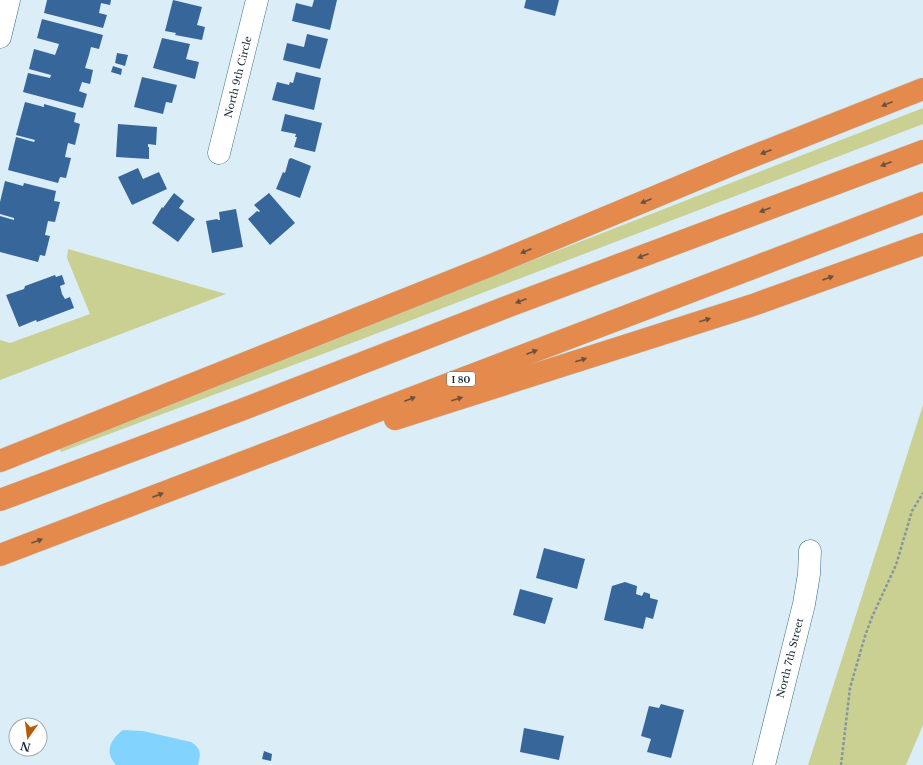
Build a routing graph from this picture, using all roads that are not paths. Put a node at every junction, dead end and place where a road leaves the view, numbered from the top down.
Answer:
1 (10, 0) edge
2 (257, 0) edge
3 (0, 37) edge
4 (923, 89) edge
5 (923, 151) edge
6 (219, 153) dead end
7 (923, 203) edge
8 (923, 244) edge
9 (0, 461) edge
10 (180, 486) junction
11 (0, 500) edge
12 (810, 551) dead end
13 (0, 555) edge
14 (764, 765) edge

1 - 3 street
2 - 6 street, North 9th Circle
4 -> 9 highway
5 -> 11 highway
10 -> 7 highway, I 80
10 -> 8 highway
13 -> 10 highway, I 80
12 - 14 street, North 7th Street

